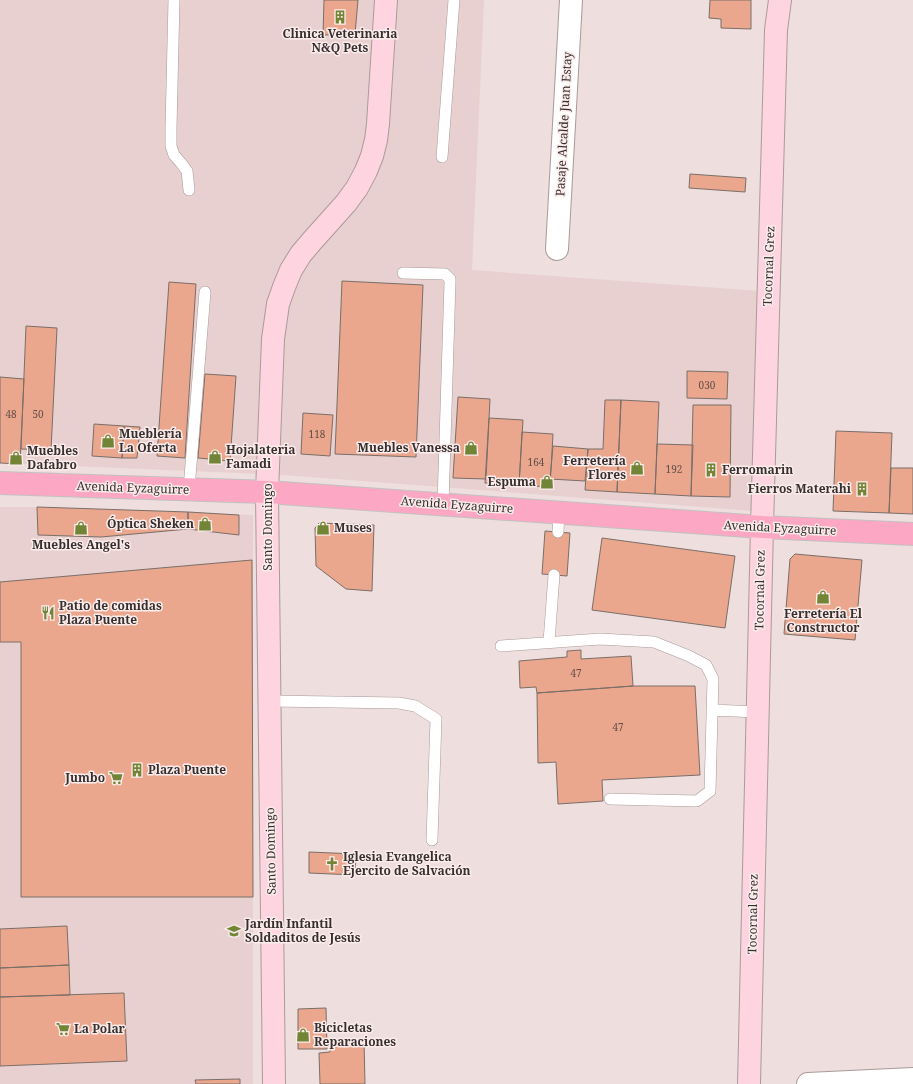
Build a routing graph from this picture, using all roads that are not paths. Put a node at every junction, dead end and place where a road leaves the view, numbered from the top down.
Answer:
1 (174, 0) edge
2 (386, 0) edge
3 (454, 0) edge
4 (572, 0) edge
5 (780, 0) edge
6 (442, 157) dead end
7 (189, 190) dead end
8 (557, 249) dead end
9 (403, 273) dead end
10 (204, 292) dead end
11 (0, 484) edge
12 (189, 489) junction
13 (267, 492) junction
14 (443, 504) junction
15 (762, 528) junction
16 (913, 534) edge
17 (554, 575) dead end
18 (550, 642) junction
19 (501, 646) dead end
20 (270, 701) junction
21 (712, 710) junction
22 (757, 712) junction
23 (610, 799) dead end
24 (432, 840) dead end
25 (913, 1079) edge
26 (274, 1084) edge
27 (749, 1084) edge
28 (808, 1084) edge

1 - 7 lane
2 - 13 street, Santo Domingo
3 - 6 lane
4 - 8 street, Pasaje Alcalde Juan Estay
5 - 15 street, Tocornal Grez
9 - 14 lane
10 - 12 lane
11 - 12 main road, Avenida Eyzaguirre
12 - 13 main road, Avenida Eyzaguirre
13 - 14 main road, Avenida Eyzaguirre
13 - 20 street, Santo Domingo
14 - 15 main road, Avenida Eyzaguirre
15 - 16 main road, Avenida Eyzaguirre
15 - 22 street, Tocornal Grez
17 - 18 lane
18 - 19 lane
18 - 21 lane
20 - 24 lane
20 - 26 street, Santo Domingo
21 - 22 lane
21 - 23 lane
22 - 27 street, Tocornal Grez
25 - 28 street

